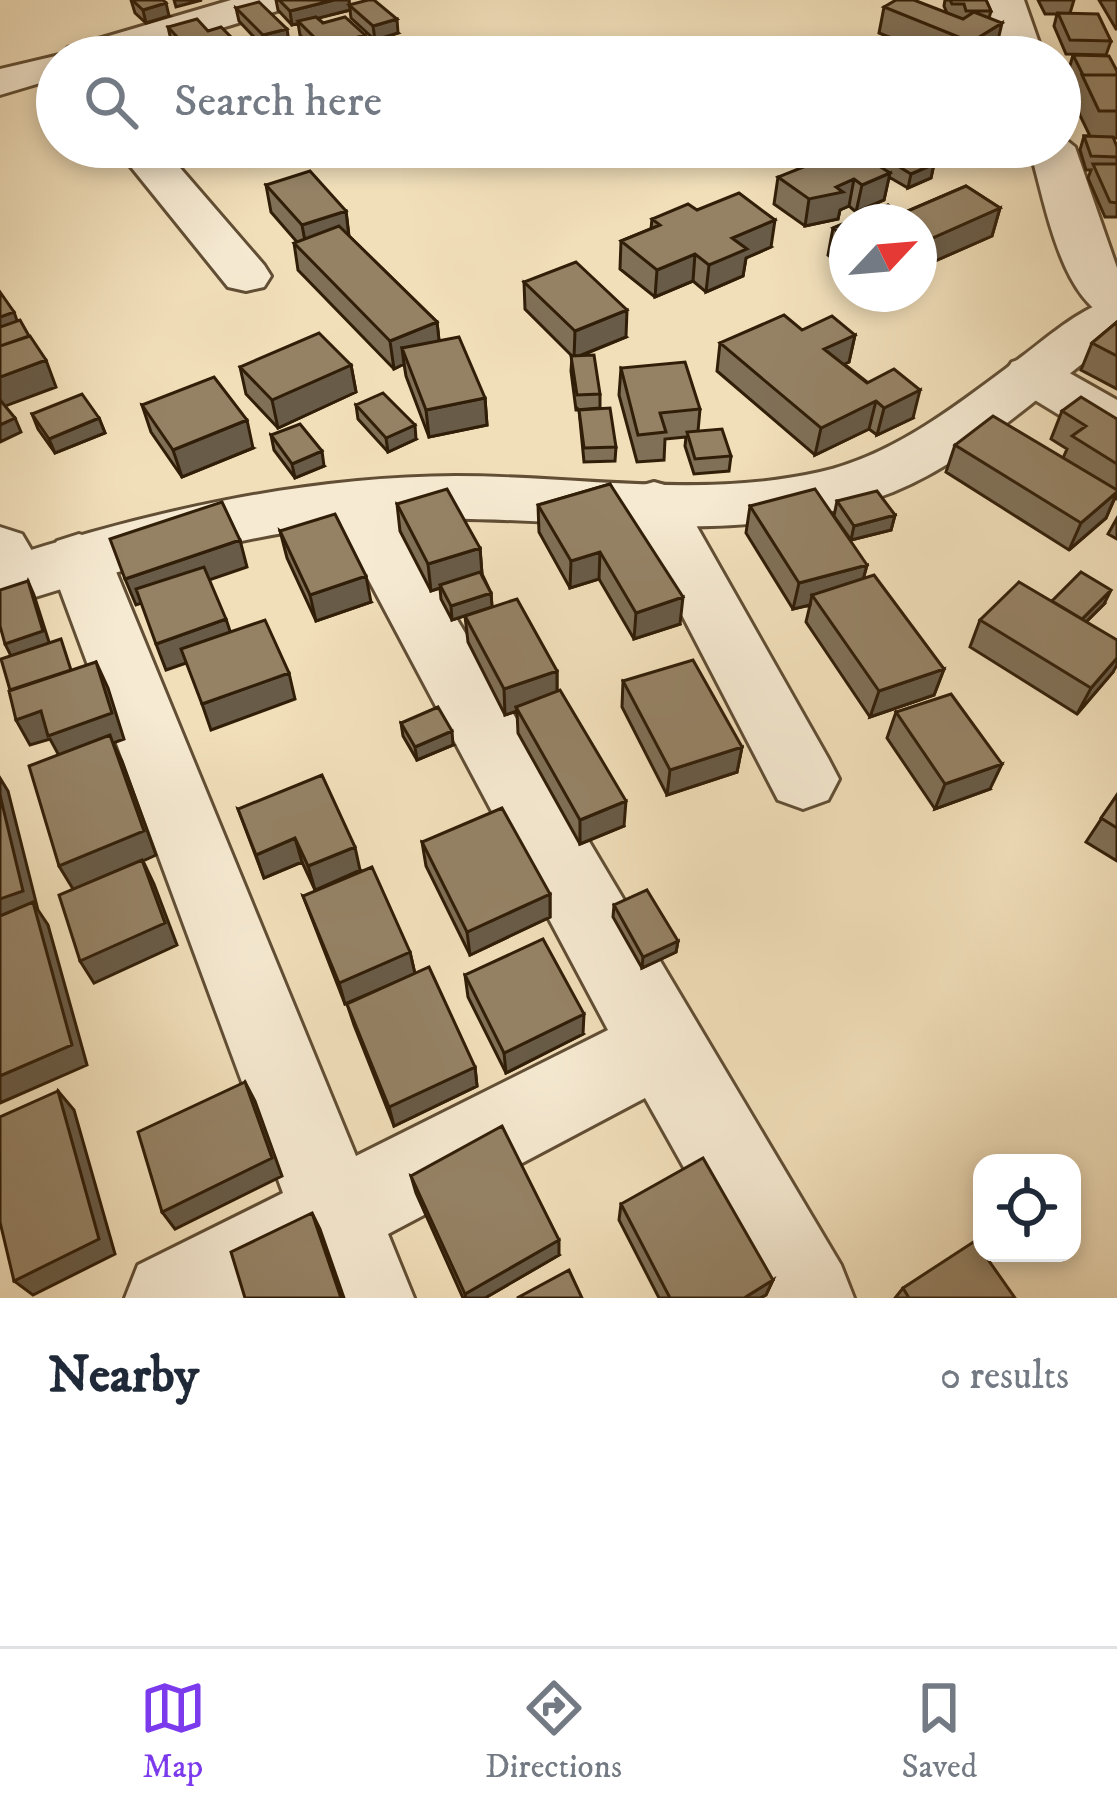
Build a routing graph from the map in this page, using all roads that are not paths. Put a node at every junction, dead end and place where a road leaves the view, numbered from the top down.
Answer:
1 (273, 0) edge
2 (1004, 0) edge
3 (153, 36) edge
4 (1016, 36) edge
5 (36, 71) edge
6 (0, 82) edge
7 (156, 168) edge
8 (1059, 168) edge
9 (246, 276) dead end
10 (1117, 305) edge
11 (1117, 314) edge
12 (1031, 374) junction
13 (1117, 425) edge
14 (654, 503) junction
15 (359, 505) junction
16 (24, 567) edge
17 (803, 778) dead end
18 (661, 1046) junction
19 (333, 1214) junction
20 (171, 1298) edge
21 (368, 1298) edge
22 (808, 1298) edge

1 - 3 street
2 - 4 street
5 - 6 street
7 - 9 street
8 - 10 street
11 - 12 street
12 - 13 street
12 - 14 street
14 - 15 street
14 - 17 street
15 - 16 street
15 - 18 street
16 - 19 street
18 - 19 street
18 - 22 street
19 - 20 street
19 - 21 street

